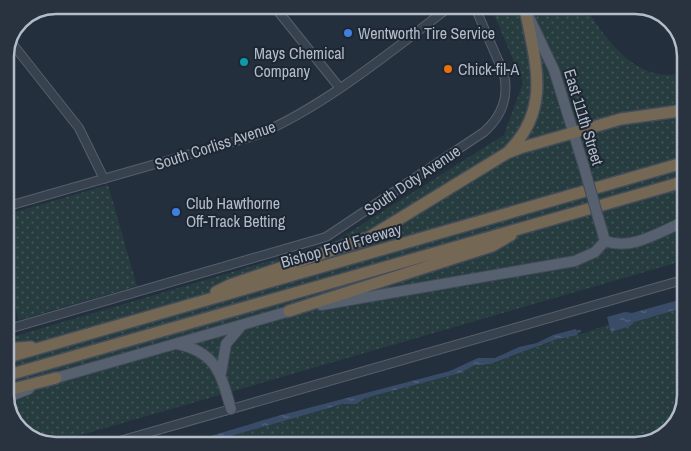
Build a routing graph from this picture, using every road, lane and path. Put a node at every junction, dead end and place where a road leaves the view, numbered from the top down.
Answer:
1 (280, 14) edge
2 (440, 14) edge
3 (478, 14) edge
4 (526, 14) edge
5 (528, 14) edge
6 (15, 48) edge
7 (339, 88) junction
8 (677, 111) edge
9 (573, 134) junction
10 (507, 153) junction
11 (677, 165) edge
12 (104, 180) junction
13 (677, 183) edge
14 (14, 205) edge
15 (530, 225) junction
16 (677, 225) edge
17 (605, 241) junction
18 (677, 282) edge
19 (193, 304) junction
20 (289, 311) junction
21 (243, 324) junction
22 (14, 327) edge
23 (177, 344) junction
24 (48, 346) junction
25 (14, 348) edge
26 (14, 355) edge
27 (14, 373) edge
28 (221, 373) junction
29 (56, 378) junction
30 (14, 389) edge
31 (14, 394) edge
32 (230, 409) junction
33 (133, 437) edge

1 - 7 street
2 - 7 street, South Corliss Avenue
3 - 22 street, South Doty Avenue
4 - 10 highway
5 - 9 main road, East 111th Street
6 - 12 street
7 - 12 street, South Corliss Avenue
8 - 9 highway
9 - 10 highway
9 - 17 main road, East 111th Street, bridge
10 - 19 highway
11 - 19 highway, Bishop Ford Freeway
12 - 14 street, South Corliss Avenue
13 - 15 highway, Bishop Ford Freeway
15 - 20 highway
15 - 27 highway, Bishop Ford Freeway
16 - 17 main road
17 - 20 main road
18 - 32 street
19 - 24 highway, Bishop Ford Freeway
20 - 21 main road
21 - 23 main road
21 - 28 main road
23 - 28 main road
23 - 29 main road
24 - 25 highway
24 - 26 highway, Bishop Ford Freeway
28 - 32 main road
29 - 30 highway
29 - 31 main road
32 - 33 street

